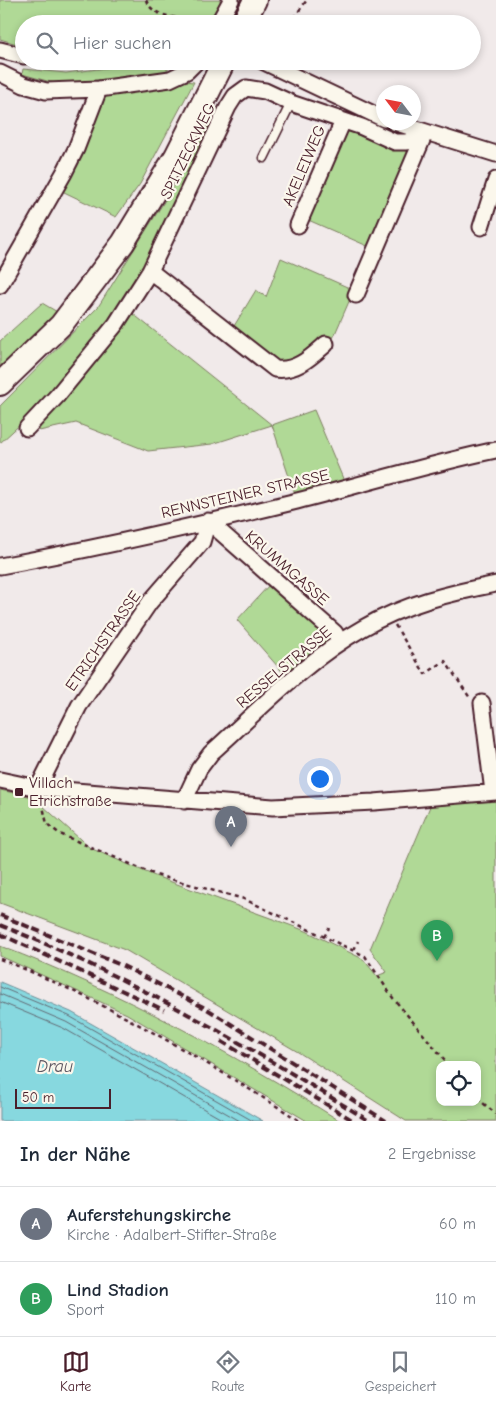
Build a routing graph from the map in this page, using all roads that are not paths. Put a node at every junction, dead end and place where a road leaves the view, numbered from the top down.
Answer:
1 (231, 0) edge
2 (256, 0) edge
3 (223, 15) edge
4 (248, 15) edge
5 (0, 50) edge
6 (15, 54) edge
7 (188, 70) edge
8 (219, 70) edge
9 (283, 70) edge
10 (0, 73) edge
11 (99, 89) junction
12 (291, 103) junction
13 (376, 115) edge
14 (343, 122) junction
15 (415, 130) edge
16 (426, 134) junction
17 (496, 154) edge
18 (264, 158) dead end
19 (496, 180) edge
20 (298, 225) dead end
21 (481, 227) dead end
22 (150, 271) junction
23 (0, 285) edge
24 (356, 295) dead end
25 (326, 344) dead end
26 (0, 384) edge
27 (27, 428) dead end
28 (496, 450) edge
29 (208, 521) junction
30 (0, 566) edge
31 (496, 584) edge
32 (340, 642) junction
33 (482, 703) road end
34 (0, 780) edge
35 (38, 788) junction
36 (495, 792) edge
37 (184, 801) junction

1 - 3 street
2 - 4 main road
5 - 6 street
7 - 11 street
8 - 26 main road
9 - 13 street
10 - 11 street
11 - 23 street
12 - 14 street, SPITZECKWEG
12 - 18 lane
12 - 22 street, SPITZECKWEG
14 - 16 street, SPITZECKWEG
14 - 20 street, AKELEIWEG
15 - 16 street
16 - 17 street
16 - 24 street
19 - 21 street
22 - 25 street
22 - 27 street, SPITZECKWEG
28 - 29 street, RENNSTEINER STRASSE
29 - 30 street, RENNSTEINER STRASSE
29 - 32 street, KRUMMGASSE
29 - 35 street, ETRICHSTRASSE
31 - 32 street, RESSELSTRASSE
32 - 37 street, RESSELSTRASSE
33 - 36 street
34 - 35 street
35 - 37 street
36 - 37 street

